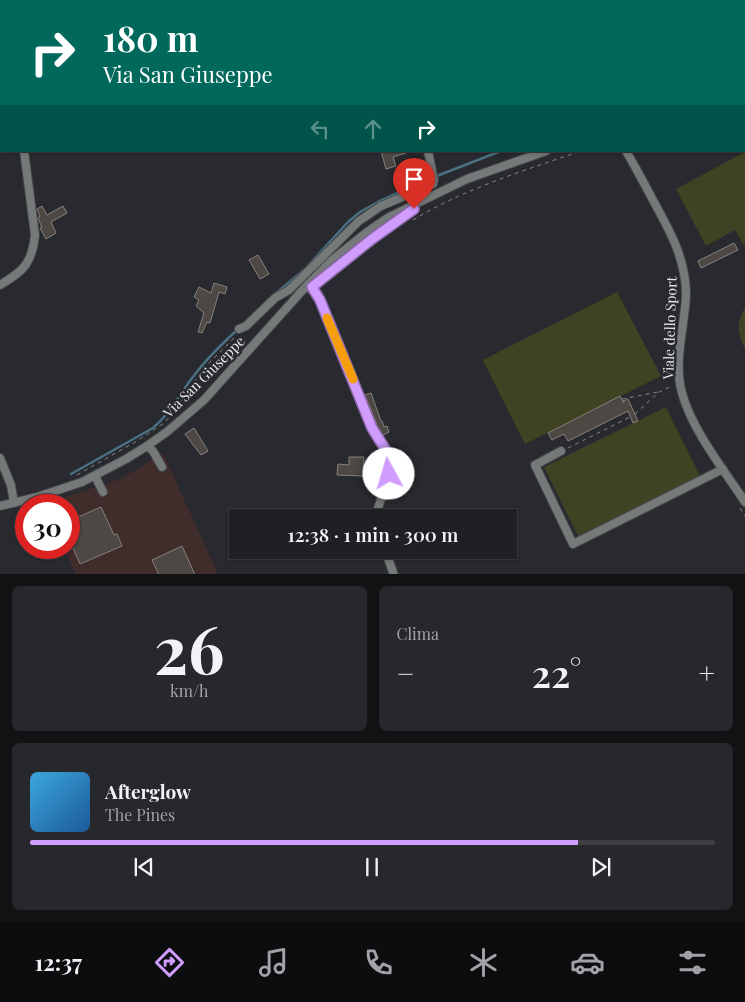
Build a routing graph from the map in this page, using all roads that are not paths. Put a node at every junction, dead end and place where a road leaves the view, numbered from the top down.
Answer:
1 (24, 152) edge
2 (428, 152) edge
3 (543, 152) edge
4 (627, 152) edge
5 (360, 221) junction
6 (369, 236) junction
7 (0, 285) edge
8 (311, 285) junction
9 (240, 331) road end
10 (147, 446) junction
11 (561, 452) road end
12 (0, 458) edge
13 (162, 467) dead end
14 (724, 469) junction
15 (95, 476) junction
16 (102, 492) dead end
17 (745, 502) edge
18 (14, 503) junction
19 (0, 506) edge
20 (378, 509) edge
21 (388, 559) edge
22 (394, 574) edge

1 - 7 street
2 - 5 street
3 - 6 street, Via San Giuseppe
4 - 14 street, Viale dello Sport
5 - 6 street
5 - 9 street
6 - 8 street, Via San Giuseppe
8 - 10 street, Via San Giuseppe
8 - 20 street
10 - 13 street
10 - 15 street, Via San Giuseppe
11 - 14 street
12 - 18 street
14 - 17 street, Viale dello Sport
15 - 16 street
15 - 18 street, Via San Giuseppe
18 - 19 street, Via San Giuseppe
21 - 22 street

